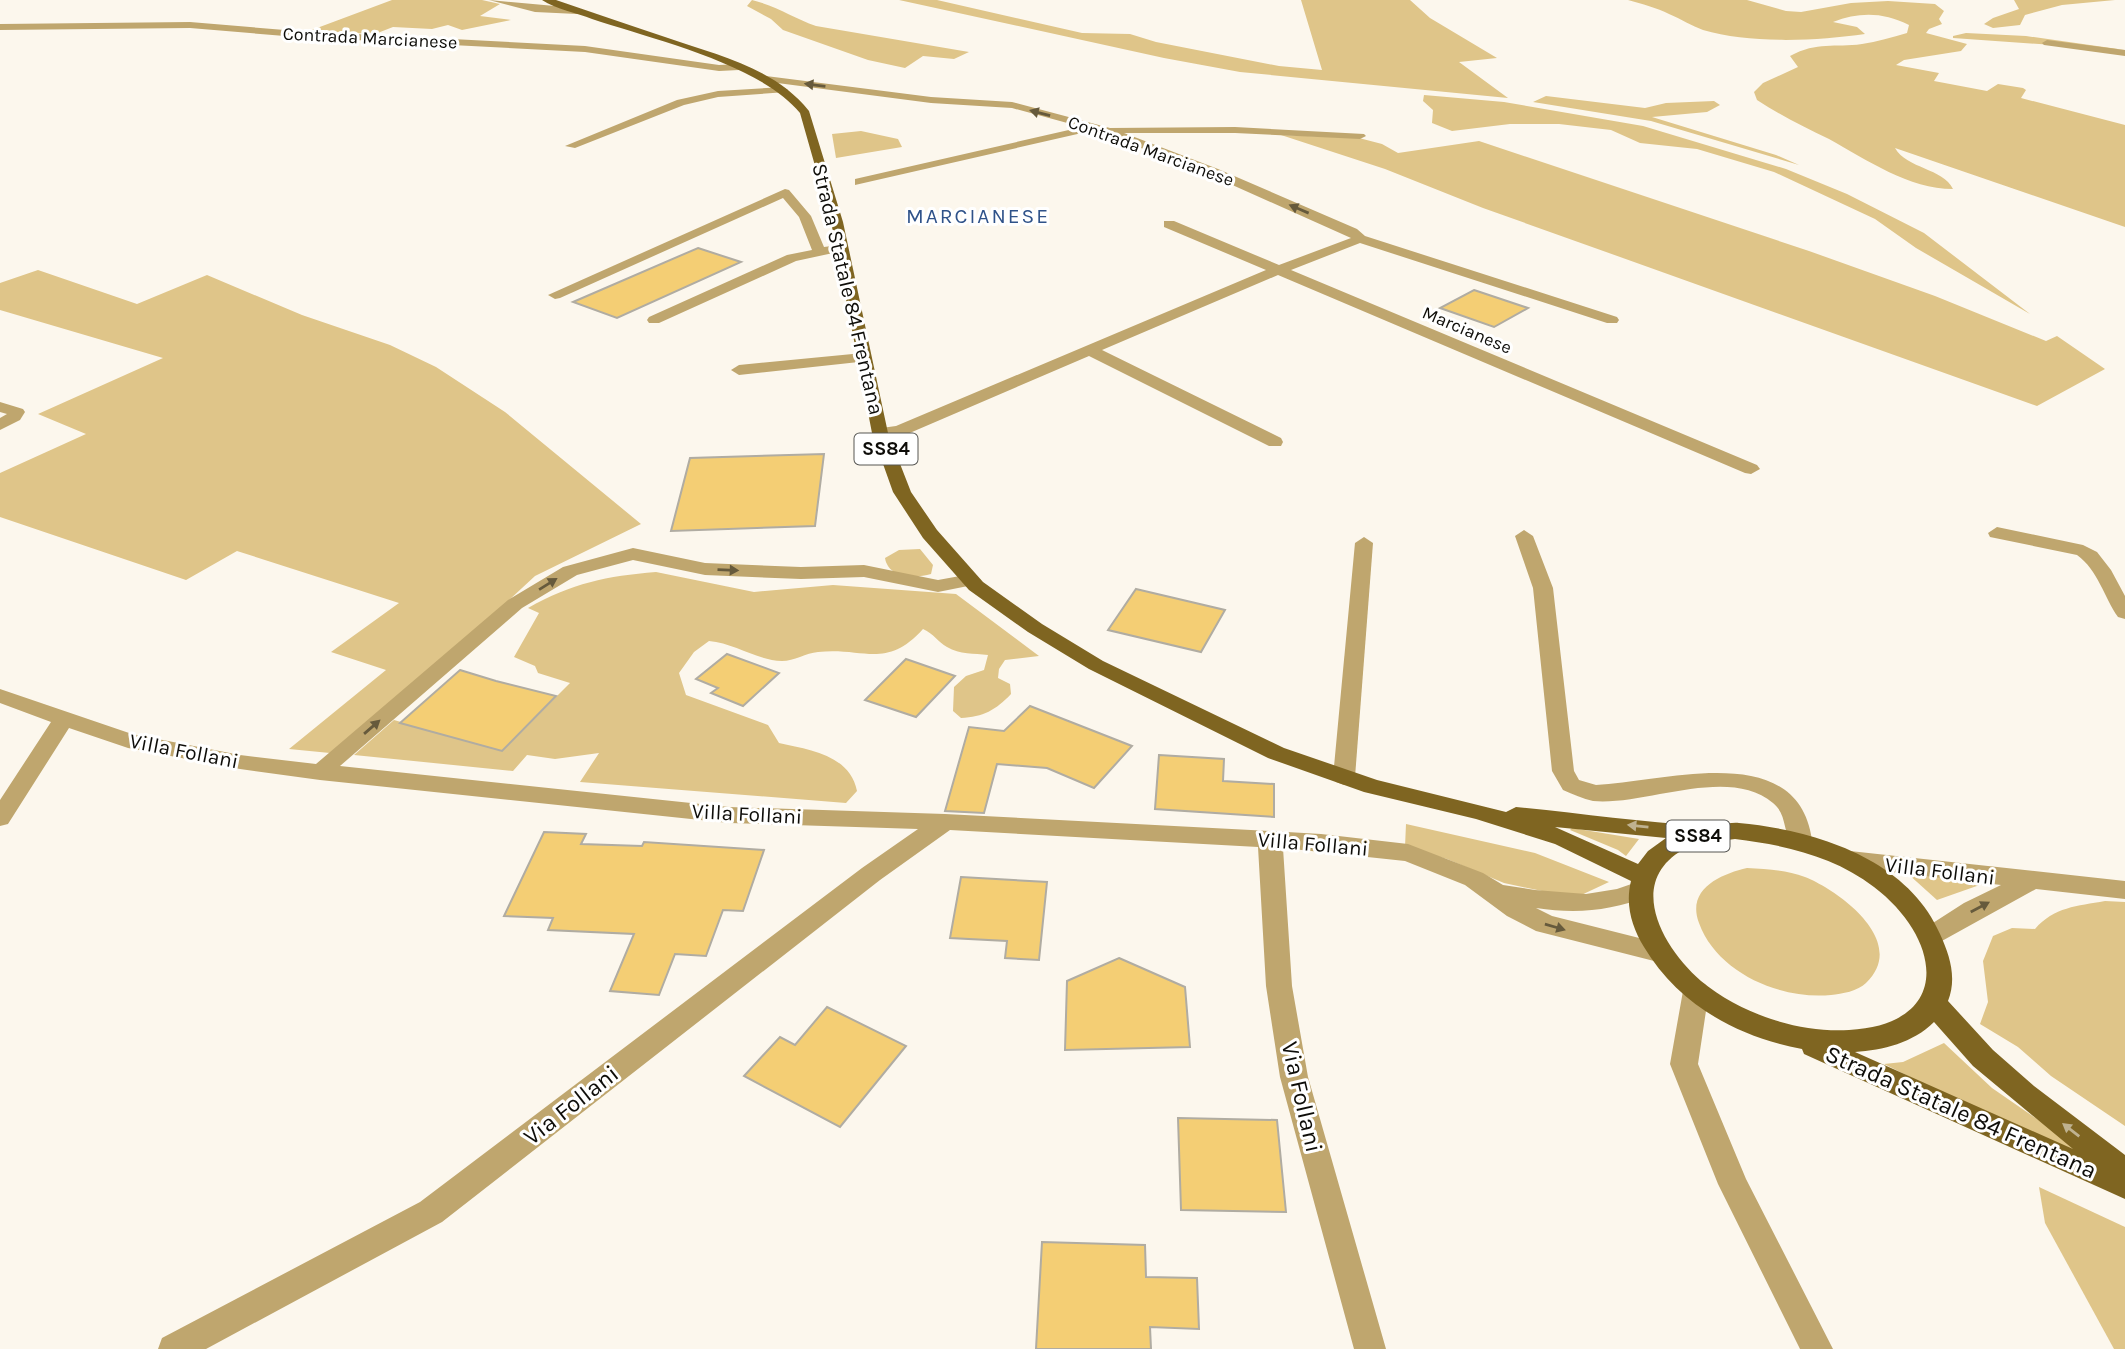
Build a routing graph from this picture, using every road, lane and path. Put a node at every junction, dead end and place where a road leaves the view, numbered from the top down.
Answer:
1 (495, 0) edge
2 (547, 0) edge
3 (577, 11) junction
4 (0, 27) edge
5 (2047, 43) dead end
6 (2125, 53) edge
7 (739, 67) junction
8 (766, 79) junction
9 (783, 90) junction
10 (1102, 129) junction
11 (1360, 136) dead end
12 (571, 146) dead end
13 (859, 181) dead end
14 (1169, 224) dead end
15 (1360, 239) junction
16 (842, 247) junction
17 (819, 250) junction
18 (1276, 271) junction
19 (555, 295) dead end
20 (654, 320) dead end
21 (1612, 320) dead end
22 (1089, 350) junction
23 (863, 358) junction
24 (739, 370) dead end
25 (0, 407) edge
26 (0, 425) edge
27 (880, 433) junction
28 (1275, 442) dead end
29 (1751, 469) dead end
30 (1997, 534) dead end
31 (1524, 536) dead end
32 (1364, 543) dead end
33 (971, 580) junction
34 (2125, 613) edge
35 (0, 696) edge
36 (64, 719) junction
37 (320, 772) junction
38 (1344, 777) junction
39 (1479, 812) junction
40 (0, 818) edge
41 (945, 822) junction
42 (1705, 834) junction
43 (1270, 839) junction
44 (1800, 841) junction
45 (1850, 860) junction
46 (2031, 881) junction
47 (1642, 884) junction
48 (2125, 890) edge
49 (1497, 893) junction
50 (1931, 937) junction
51 (1658, 951) junction
52 (1696, 991) junction
53 (1934, 1003) junction
54 (1797, 1038) junction
55 (2125, 1172) edge
56 (2125, 1186) edge
57 (174, 1349) edge
58 (1370, 1349) edge
59 (1817, 1349) edge

1 - 3 street
2 - 3 main road, Strada Statale 84 Frentana / SS84
3 - 7 main road, Strada Statale 84 Frentana / SS84
4 - 7 street, Contrada Marcianese
5 - 6 street
7 - 8 main road, Strada Statale 84 Frentana / SS84
8 - 9 main road, Strada Statale 84 Frentana / SS84
10 -> 8 street, Contrada Marcianese
9 - 12 street
9 - 16 main road, Strada Statale 84 Frentana / SS84
10 - 11 street
10 - 13 street
15 -> 10 street, Contrada Marcianese
14 - 18 street, Marcianese
15 - 18 street
15 - 21 street, Contrada Marcianese
16 - 17 street
16 - 23 main road, Strada Statale 84 Frentana / SS84
17 - 19 street
17 - 20 street
18 - 22 street
18 - 29 street, Marcianese
22 - 27 street
22 - 28 street
23 - 24 street
23 - 27 main road, Strada Statale 84 Frentana / SS84
25 - 26 street
27 - 33 main road, Strada Statale 84 Frentana / SS84
30 - 34 street
31 - 44 street
32 - 38 street
37 -> 33 street
33 - 38 main road, Strada Statale 84 Frentana / SS84
35 - 36 street, Villa Follani
36 - 37 street, Villa Follani
36 - 40 street
37 - 41 street, Villa Follani
38 - 39 main road, Strada Statale 84 Frentana / SS84
42 -> 39 main road, Strada Statale 84 Frentana / SS84
39 - 47 main road, Strada Statale 84 Frentana / SS84
41 - 43 street, Villa Follani
41 - 57 street, Via Follani
42 - 44 main road, SS84
42 - 47 main road, SS84
43 - 49 street, Villa Follani
43 - 58 street, Via Follani
44 - 45 main road, SS84
45 - 46 street, Villa Follani
45 - 50 main road, SS84
46 - 48 street, Villa Follani
50 -> 46 street, Villa Follani
47 - 49 street, Villa Follani
47 - 51 main road
49 -> 51 street, Villa Follani
50 - 53 main road, SS84
51 - 52 main road
52 - 54 main road
52 - 59 street
53 - 54 main road
55 -> 53 main road, Strada Statale 84 Frentana
54 - 56 main road, Strada Statale 84 Frentana

